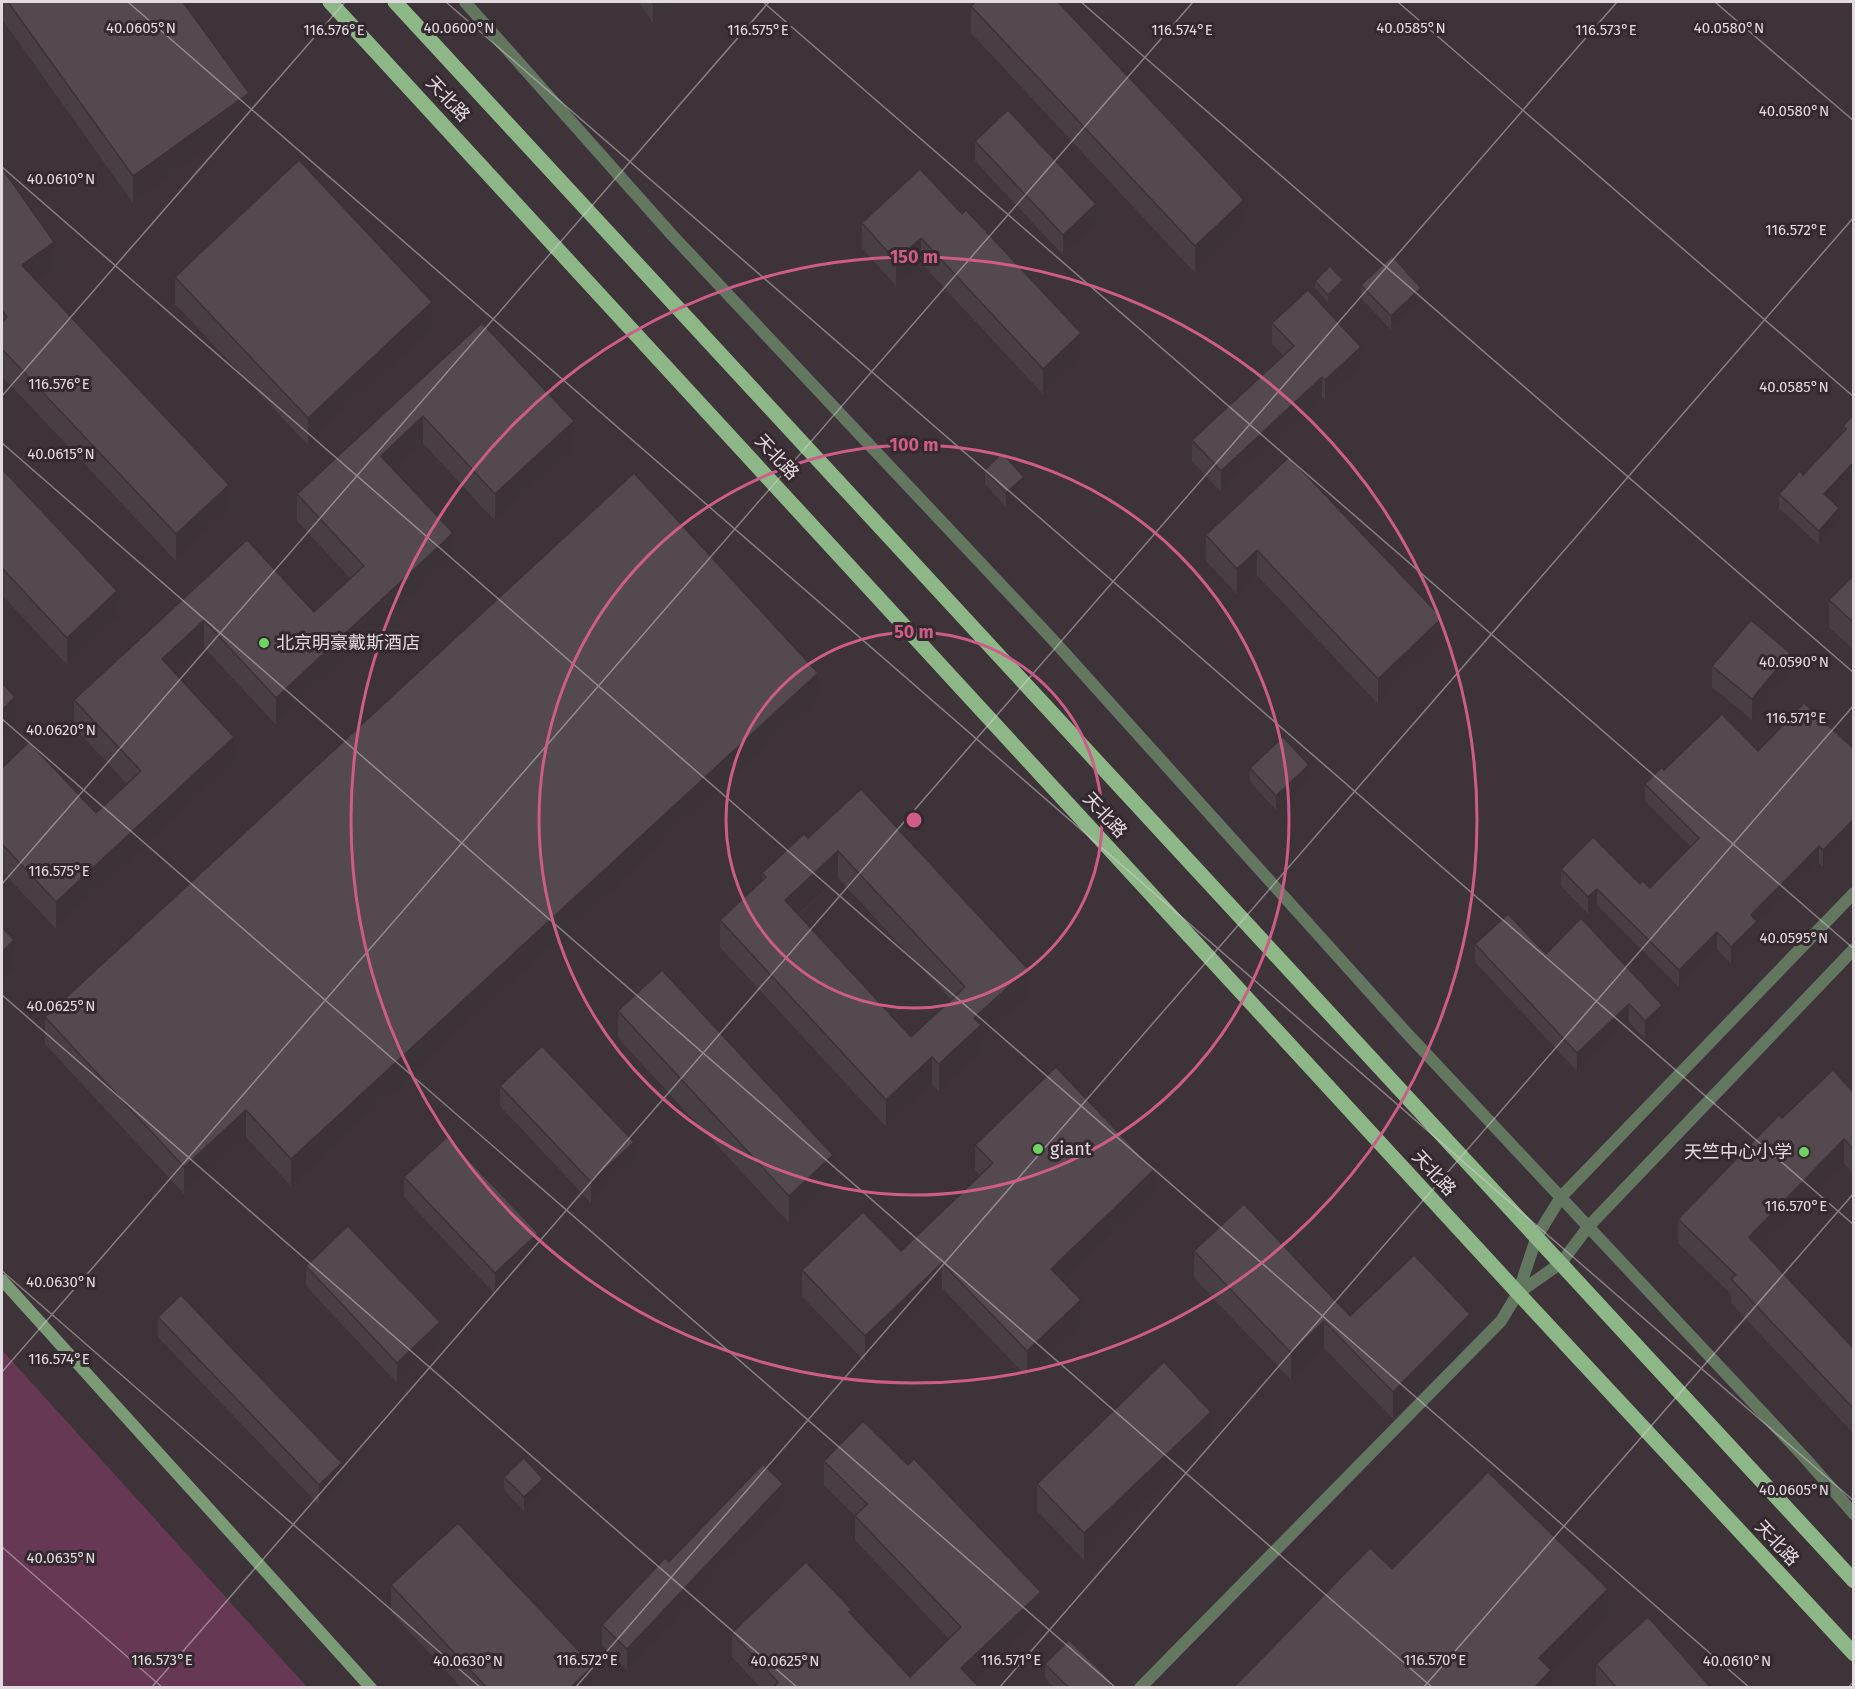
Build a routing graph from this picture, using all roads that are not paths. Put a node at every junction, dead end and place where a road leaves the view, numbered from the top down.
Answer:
1 (330, 2) edge
2 (395, 2) edge
3 (465, 2) edge
4 (1854, 893) edge
5 (1854, 949) edge
6 (1561, 1197) junction
7 (1588, 1227) junction
8 (1538, 1236) junction
9 (1561, 1263) junction
10 (2, 1280) edge
11 (1518, 1293) junction
12 (1854, 1514) edge
13 (1854, 1581) edge
14 (1854, 1654) edge
15 (370, 1688) edge
16 (1140, 1688) edge

1 - 11 main road, 天北路
2 - 8 main road, 天北路
3 - 6 street
4 - 6 street
5 - 7 street
6 - 7 street
6 - 8 street
7 - 9 street
7 - 12 street
8 - 9 main road, 天北路
8 - 11 street
9 - 11 street
9 - 13 main road, 天北路
10 - 15 street
11 - 14 main road, 天北路
11 - 16 street

